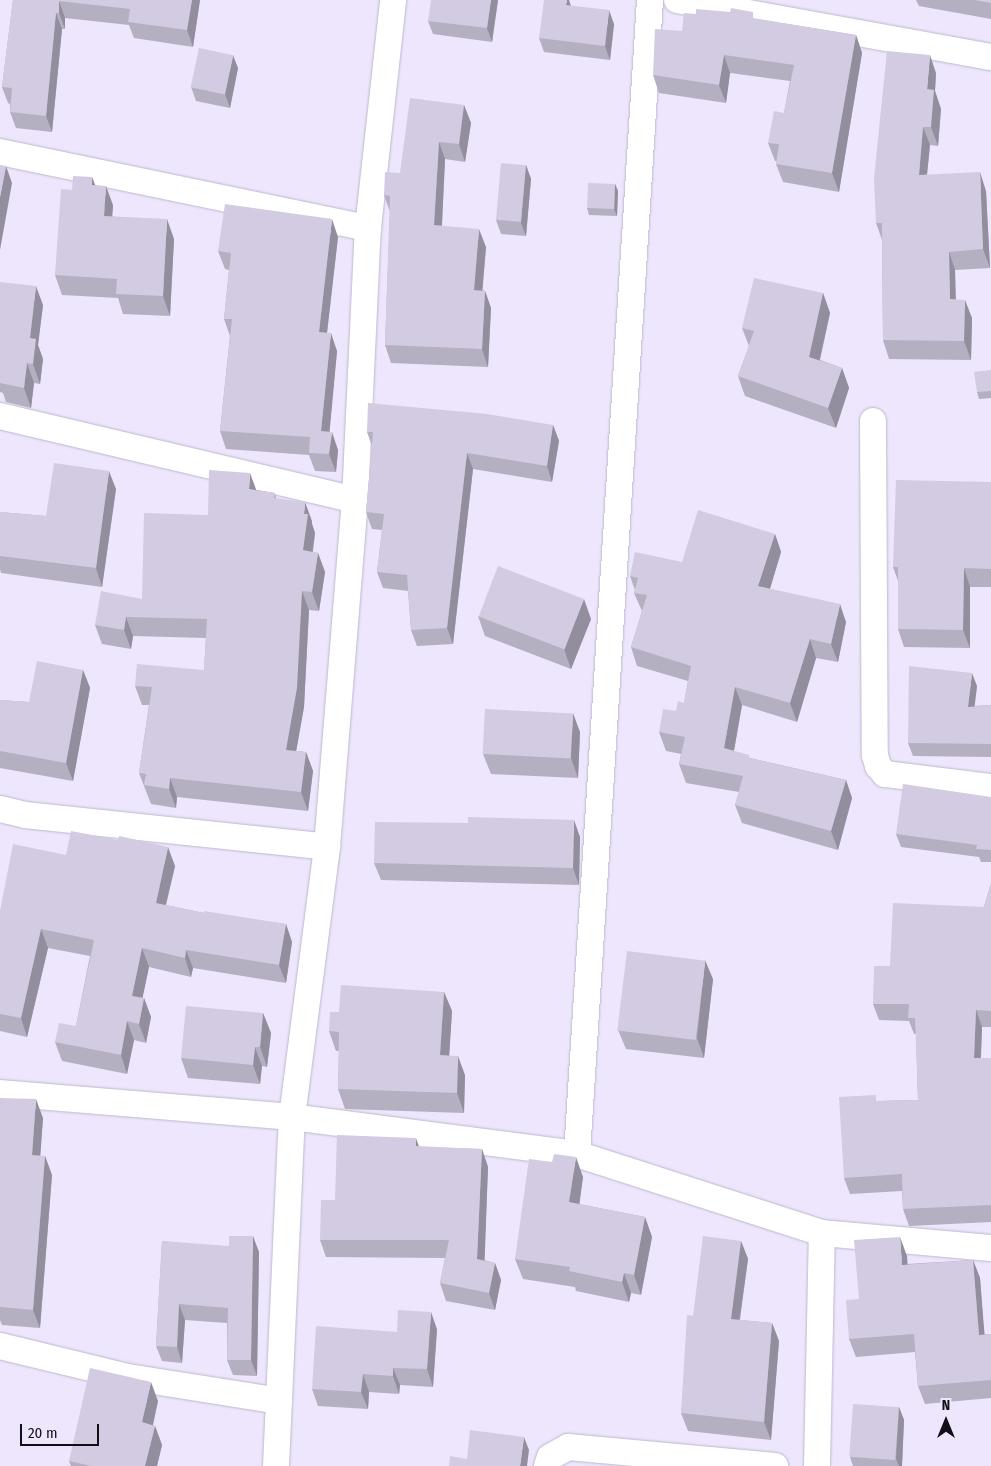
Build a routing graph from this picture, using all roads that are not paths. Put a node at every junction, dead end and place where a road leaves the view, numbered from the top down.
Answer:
1 (393, 0) edge
2 (650, 0) edge
3 (677, 0) edge
4 (991, 57) edge
5 (0, 152) edge
6 (368, 228) junction
7 (0, 416) edge
8 (873, 421) dead end
9 (355, 500) junction
10 (991, 787) edge
11 (0, 809) edge
12 (327, 847) junction
13 (0, 1092) edge
14 (292, 1117) junction
15 (577, 1154) junction
16 (822, 1233) junction
17 (991, 1248) edge
18 (0, 1346) edge
19 (279, 1401) junction
20 (276, 1466) edge
21 (547, 1466) edge
22 (775, 1466) edge
23 (818, 1466) edge

1 - 6 street
2 - 15 street
3 - 4 street
5 - 6 street
6 - 9 street
7 - 9 street
8 - 10 street
9 - 12 street
11 - 12 street
12 - 14 street
13 - 14 street
14 - 15 street
14 - 19 street
15 - 16 street
16 - 17 street
16 - 23 street
18 - 19 street
19 - 20 street
21 - 22 street

